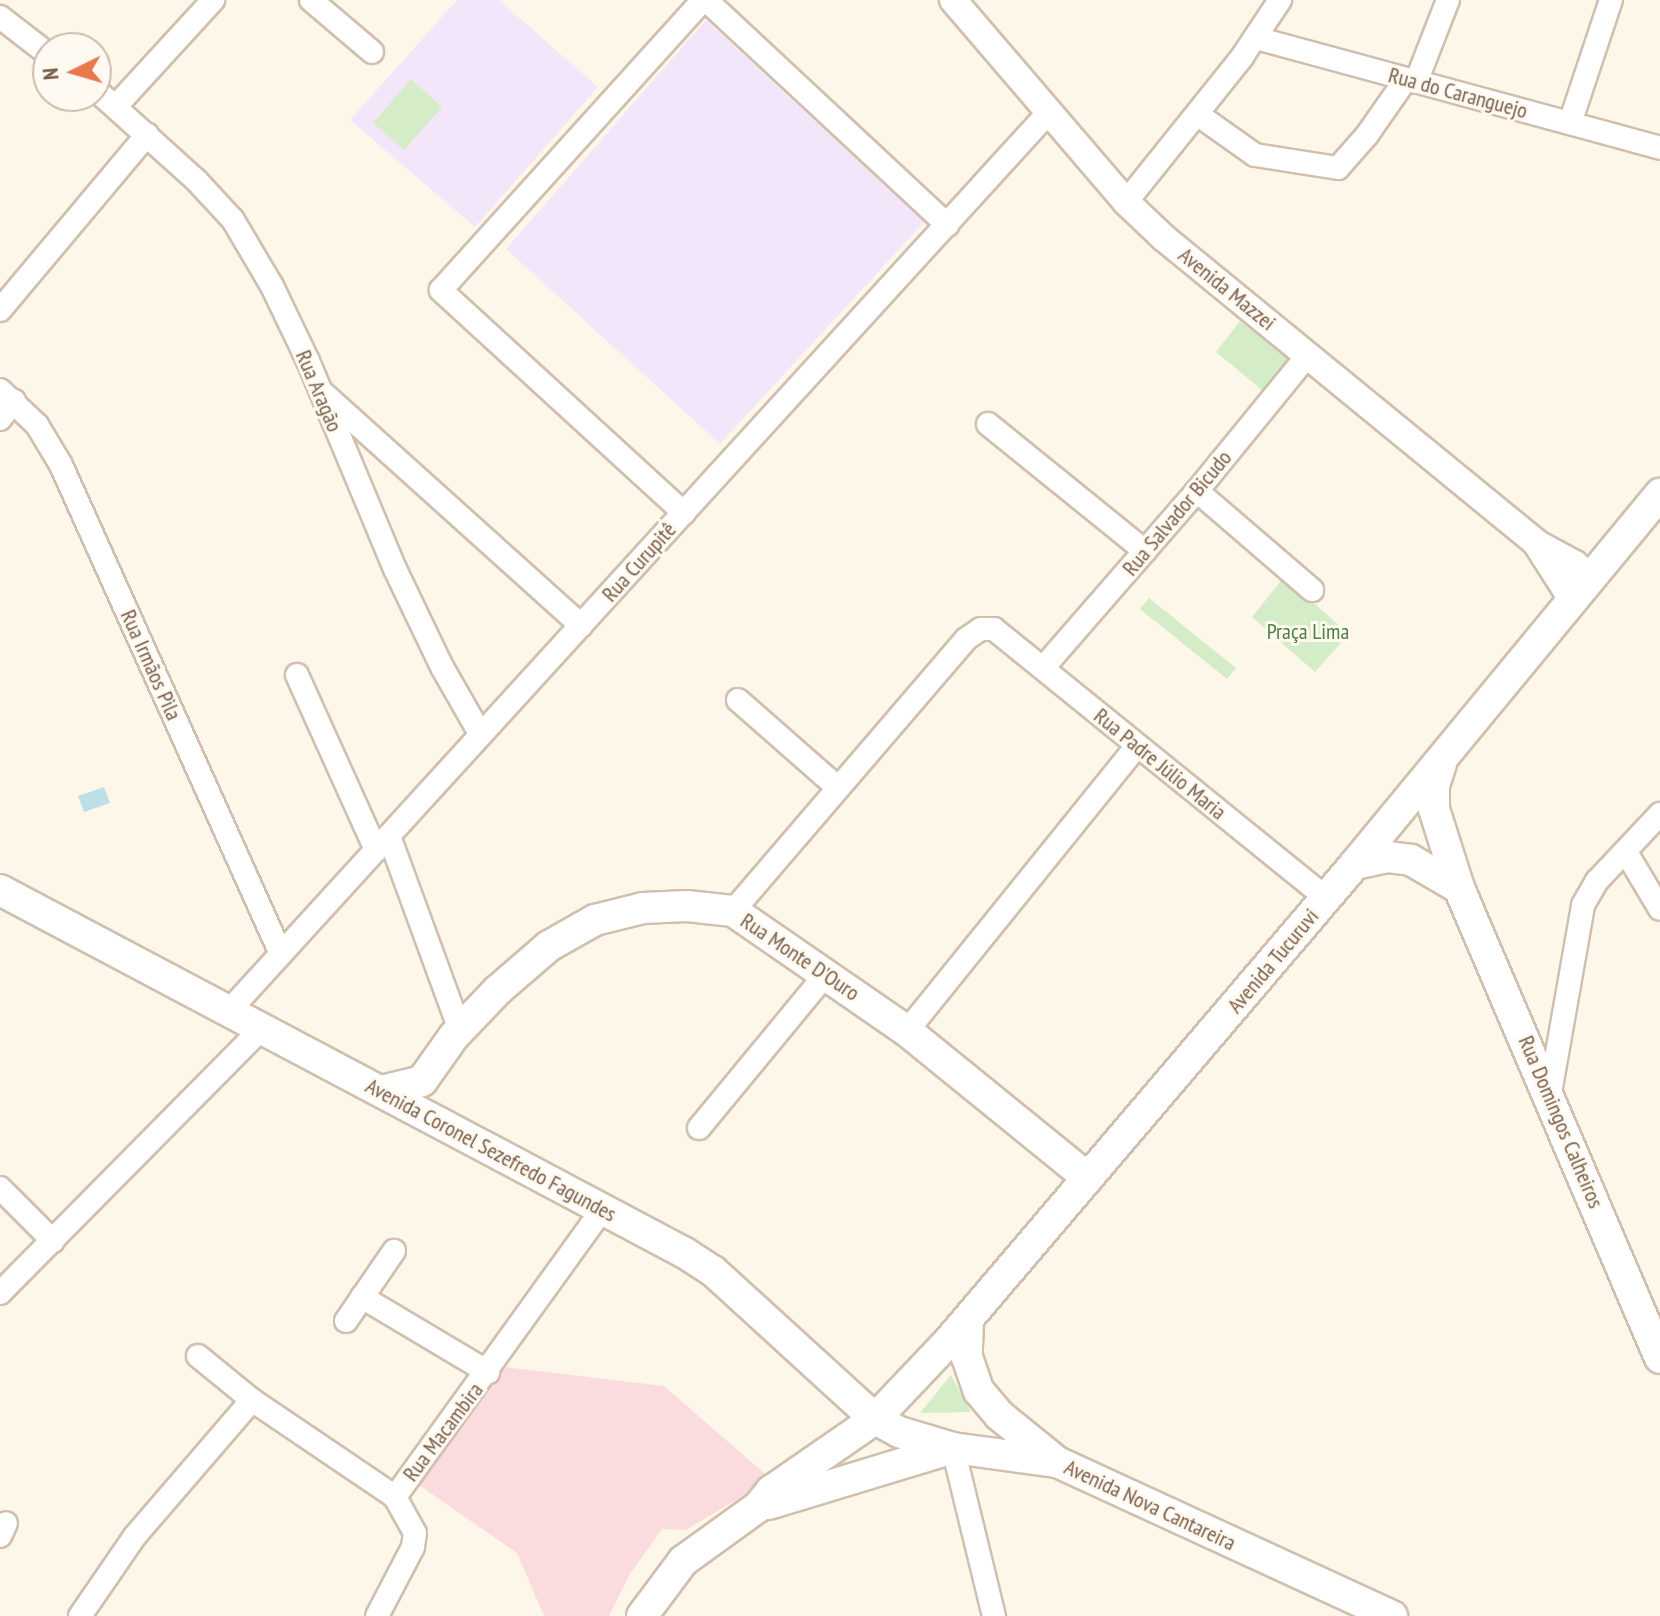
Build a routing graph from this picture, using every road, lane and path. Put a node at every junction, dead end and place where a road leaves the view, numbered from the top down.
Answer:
1 (213, 0) edge
2 (311, 0) edge
3 (704, 0) edge
4 (953, 0) edge
5 (1280, 0) edge
6 (1448, 0) edge
7 (1611, 0) edge
8 (0, 17) edge
9 (1256, 38) junction
10 (32, 42) edge
11 (372, 52) dead end
12 (1411, 80) junction
13 (112, 103) edge
14 (116, 106) junction
15 (1049, 112) junction
16 (1197, 114) junction
17 (1570, 123) junction
18 (147, 135) junction
19 (1660, 148) edge
20 (1126, 202) junction
21 (947, 225) junction
22 (0, 310) edge
23 (1308, 355) junction
24 (320, 391) junction
25 (5, 403) edge
26 (988, 424) dead end
27 (1197, 491) junction
28 (1660, 494) edge
29 (684, 513) junction
30 (1145, 551) junction
31 (1312, 590) dead end
32 (1582, 590) junction
33 (581, 625) junction
34 (1043, 668) junction
35 (297, 675) dead end
36 (738, 700) dead end
37 (481, 735) junction
38 (1137, 746) junction
39 (1443, 758) junction
40 (838, 788) junction
41 (1660, 814) edge
42 (382, 843) junction
43 (1626, 852) junction
44 (1355, 864) junction
45 (1459, 888) junction
46 (0, 890) edge
47 (1326, 898) junction
48 (1660, 909) edge
49 (733, 911) junction
50 (281, 954) junction
51 (826, 974) junction
52 (228, 1012) junction
53 (261, 1029) junction
54 (460, 1030) junction
55 (907, 1031) junction
56 (422, 1081) junction
57 (381, 1091) junction
58 (1550, 1093) junction
59 (428, 1116) junction
60 (699, 1128) dead end
61 (1088, 1178) junction
62 (0, 1188) edge
63 (603, 1209) junction
64 (53, 1241) junction
65 (394, 1251) dead end
66 (0, 1293) edge
67 (362, 1297) junction
68 (968, 1319) junction
69 (346, 1321) dead end
70 (198, 1356) dead end
71 (1660, 1358) edge
72 (488, 1372) junction
73 (252, 1400) junction
74 (875, 1419) junction
75 (953, 1448) junction
76 (1057, 1462) junction
77 (395, 1497) junction
78 (758, 1507) junction
79 (80, 1616) edge
80 (377, 1616) edge
81 (642, 1616) edge
82 (994, 1616) edge
83 (1392, 1616) edge

1 - 14 street
2 - 11 street
3 - 21 street
3 - 29 street
4 - 15 street, Avenida Mazzei
5 - 9 street
6 - 12 street
7 - 17 street
8 - 10 street
9 - 12 street, Rua do Caranguejo
9 - 16 street
12 - 16 street
12 - 17 street, Rua do Caranguejo
13 - 14 street, Rua Aragão
14 - 18 street, Rua Aragão
15 - 20 street, Avenida Mazzei
15 - 21 street, Rua Curupitê
16 - 20 street
17 - 19 street, Rua do Caranguejo
18 - 22 street
18 - 24 street, Rua Aragão
20 - 23 street, Avenida Mazzei
21 - 29 street, Rua Curupitê
23 - 27 street, Rua Salvador Bicudo
23 - 32 street, Avenida Mazzei
24 - 33 street
24 - 37 street, Rua Aragão
25 - 50 street, Rua Irmãos Pìla
26 - 30 street
27 - 30 street, Rua Salvador Bicudo
27 - 31 street
28 - 32 main road, Avenida Tucuruvi
29 - 33 street, Rua Curupitê
30 - 34 street, Rua Salvador Bicudo
32 - 39 main road, Avenida Tucuruvi
33 - 37 street, Rua Curupitê
34 - 38 street, Rua Padre Júlio Maria
34 - 40 street, Rua Padre Júlio Maria
35 - 42 street
36 - 40 street
37 - 42 street, Rua Curupitê
38 - 47 street, Rua Padre Júlio Maria
38 - 55 street
39 - 44 main road, Avenida Tucuruvi
39 - 45 main road, Rua Domingos Calheiros
40 - 49 street
41 - 43 street
42 - 50 street, Rua Curupitê
42 - 54 street
43 - 48 street
43 - 58 street
44 - 45 main road
44 - 47 main road, Avenida Tucuruvi
45 - 58 main road, Rua Domingos Calheiros
46 - 52 main road, Avenida Coronel Sezefredo Fagundes
47 - 61 main road, Avenida Tucuruvi
49 - 51 main road, Rua Monte D'Ouro
49 - 54 main road, Rua Monte D'Ouro
50 - 52 street, Rua Curupitê
51 - 55 main road, Rua Monte D'Ouro
51 - 60 street
52 - 53 main road, Avenida Coronel Sezefredo Fagundes
53 - 57 main road, Avenida Coronel Sezefredo Fagundes
53 - 64 street
54 - 56 main road, Rua Monte D'Ouro
55 - 61 main road, Rua Monte D'Ouro
56 - 57 main road
56 - 59 main road
57 - 59 main road, Avenida Coronel Sezefredo Fagundes
58 - 71 main road, Rua Domingos Calheiros
59 - 63 main road, Avenida Coronel Sezefredo Fagundes
61 - 68 main road, Avenida Tucuruvi
62 - 64 street
63 - 72 street, Rua Macambira
63 - 74 main road, Avenida Coronel Sezefredo Fagundes
64 - 66 street
65 - 67 street
67 - 69 street
67 - 72 street
68 - 74 main road, Avenida Tucuruvi
68 - 76 main road
70 - 73 street, Rua Macambira
72 - 77 street, Rua Macambira
73 - 77 street, Rua Macambira
73 - 79 street
74 - 75 main road, Avenida Coronel Sezefredo Fagundes
74 - 78 main road, Avenida Nova Cantareira
75 - 76 main road, Avenida Nova Cantareira
75 - 78 main road, Avenida Nova Cantareira
75 - 82 street
76 - 83 main road, Avenida Nova Cantareira
77 - 80 street
78 - 81 main road, Avenida Nova Cantareira

